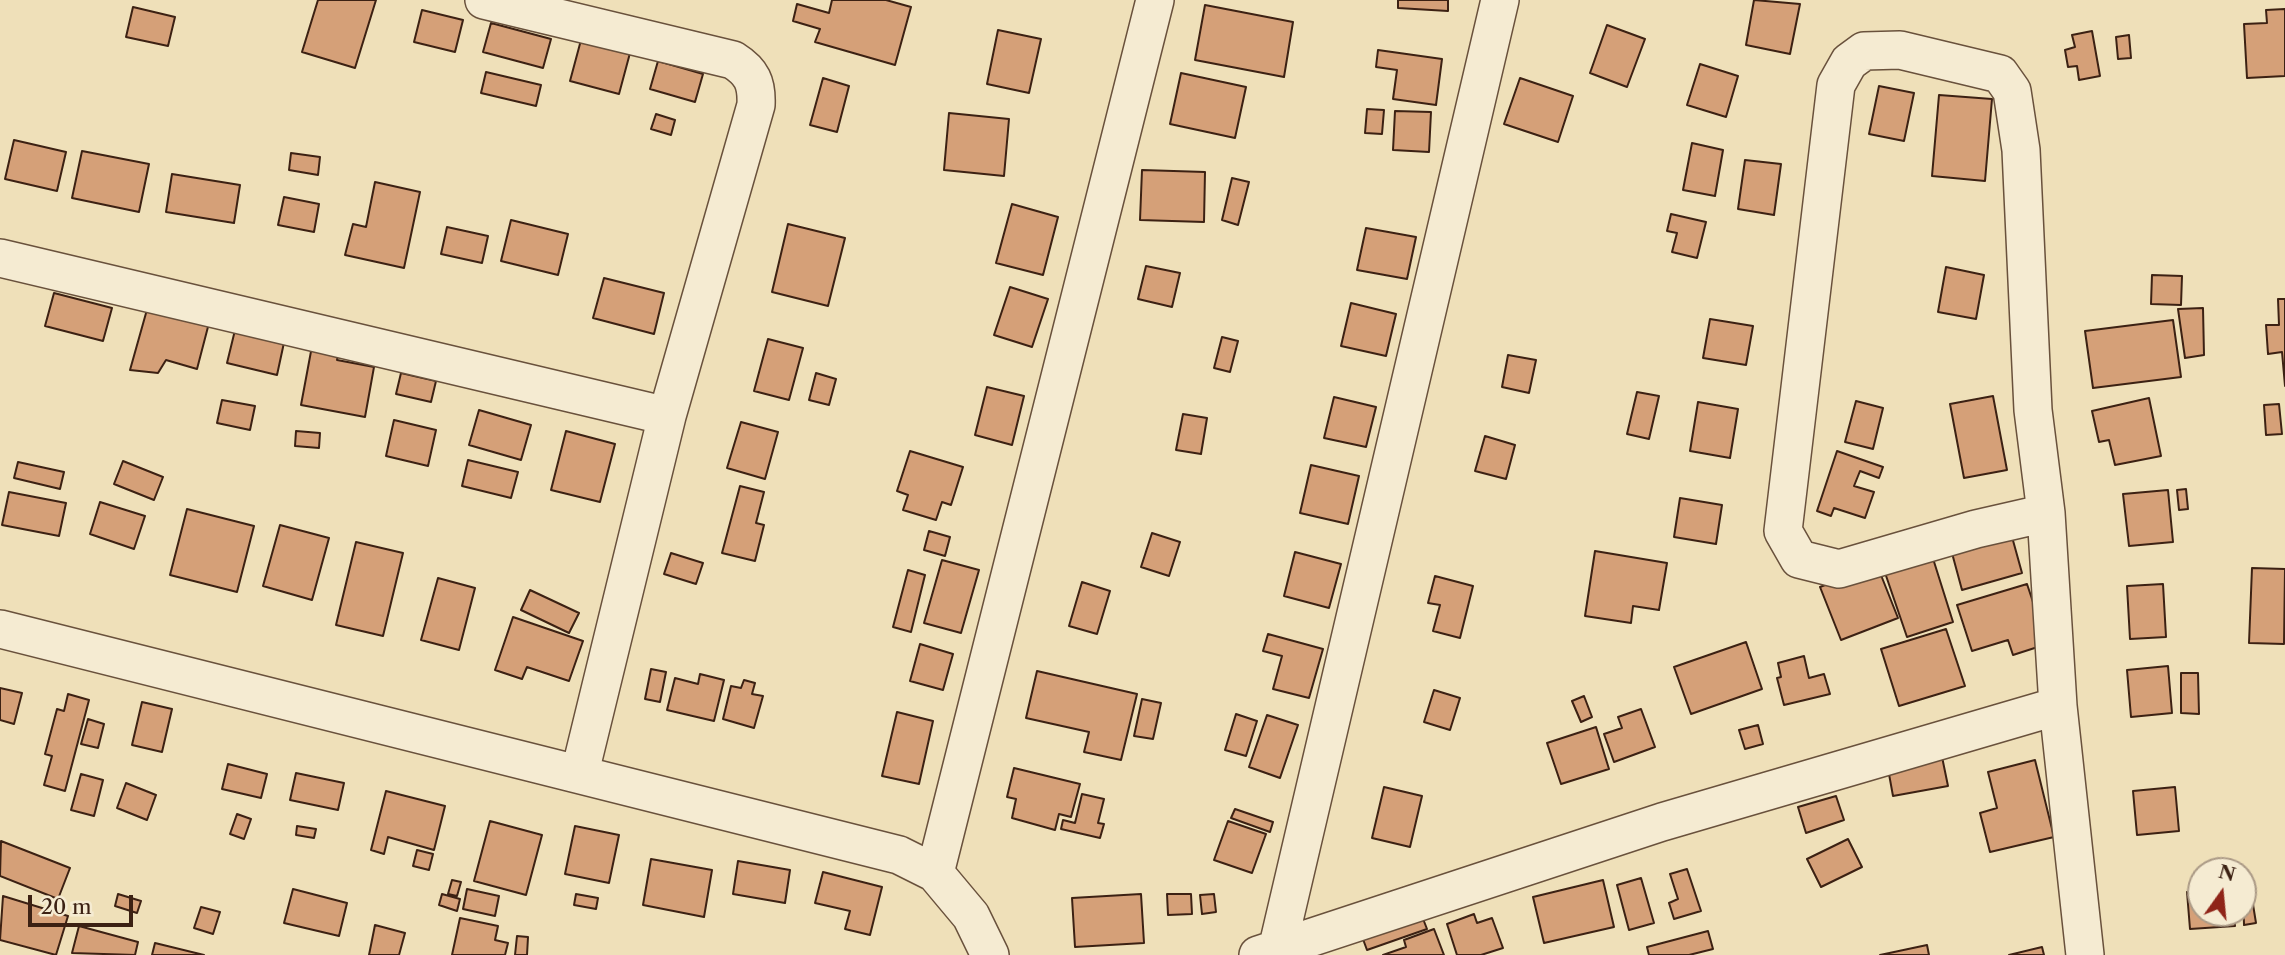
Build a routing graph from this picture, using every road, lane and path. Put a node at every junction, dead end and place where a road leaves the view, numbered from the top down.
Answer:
1 (484, 0) edge
2 (1155, 0) edge
3 (1500, 0) edge
4 (0, 258) edge
5 (667, 416) junction
6 (2046, 513) junction
7 (0, 629) edge
8 (2058, 706) junction
9 (580, 772) junction
10 (934, 873) junction
11 (1268, 952) edge
12 (990, 955) edge
13 (2085, 955) edge

1 - 5 street
2 - 10 street
3 - 11 street
4 - 5 street
5 - 9 street
6 - 6 street
6 - 8 street
7 - 9 street
8 - 11 street
8 - 13 street
9 - 10 street
10 - 12 street

